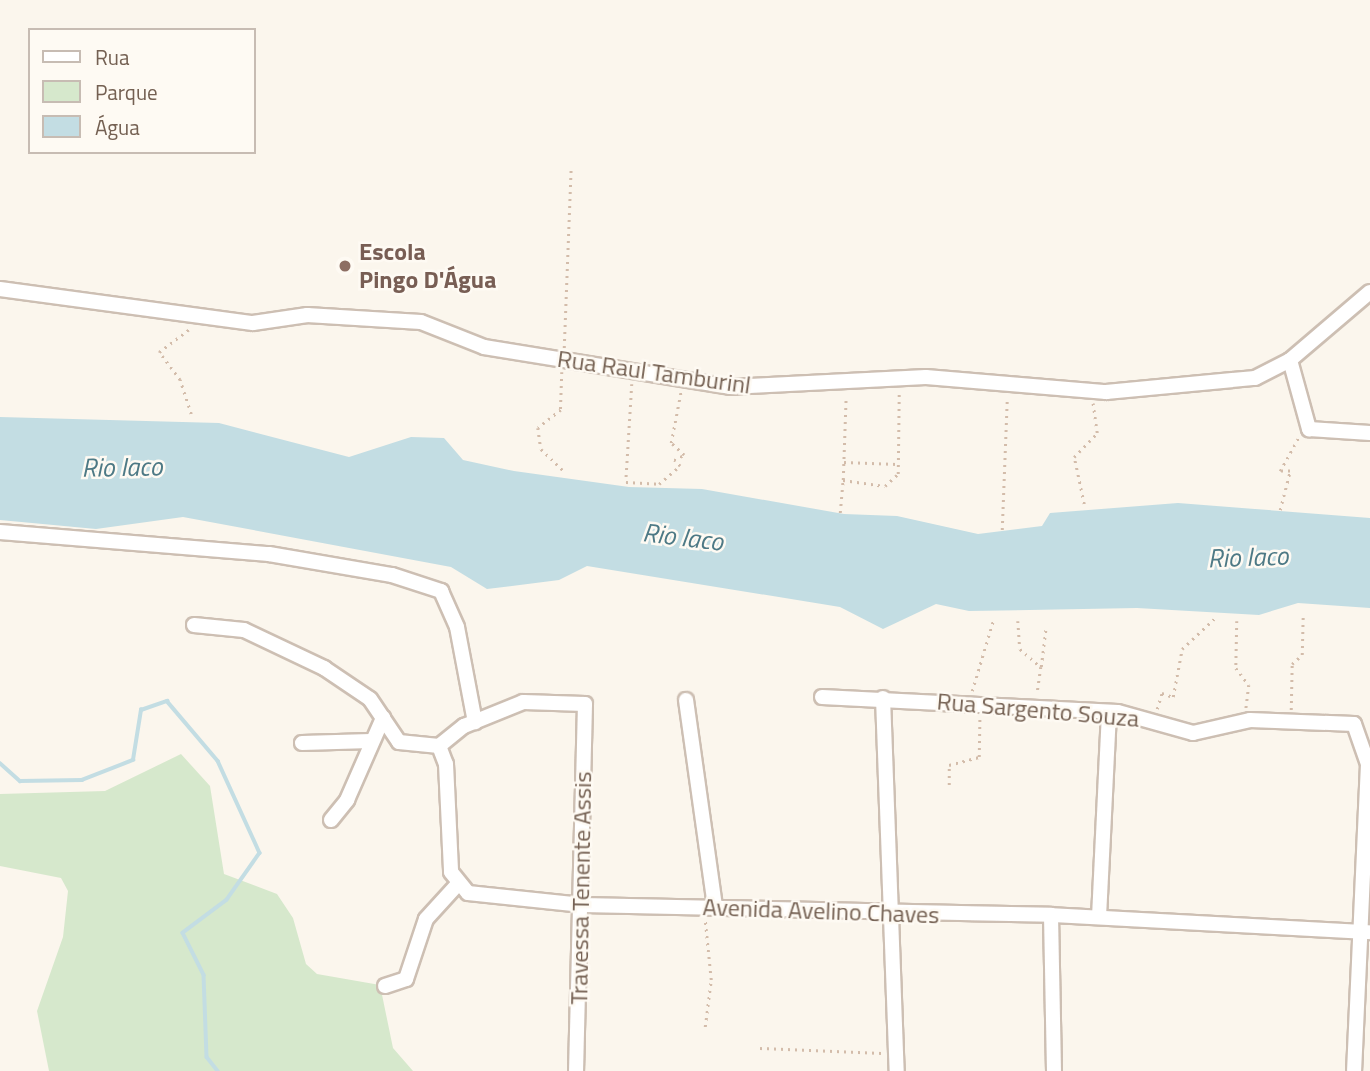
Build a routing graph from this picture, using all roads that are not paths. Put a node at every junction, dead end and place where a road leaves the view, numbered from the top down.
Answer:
1 (0, 289) edge
2 (1370, 292) edge
3 (1290, 360) junction
4 (1370, 433) edge
5 (0, 532) edge
6 (194, 625) dead end
7 (822, 697) dead end
8 (883, 698) junction
9 (686, 700) dead end
10 (1109, 712) junction
11 (383, 718) junction
12 (475, 722) junction
13 (371, 741) junction
14 (302, 743) dead end
15 (439, 746) junction
16 (1369, 764) edge
17 (331, 820) dead end
18 (458, 884) junction
19 (582, 905) junction
20 (709, 906) junction
21 (891, 915) junction
22 (1051, 915) junction
23 (1099, 917) junction
24 (1365, 932) edge
25 (385, 986) dead end
26 (576, 1071) edge
27 (897, 1071) edge
28 (1054, 1071) edge
29 (1354, 1071) edge

1 - 3 street, Rua Raul Tamburinl
2 - 3 street, Rua Raul Tamburinl
3 - 4 street
5 - 12 street
6 - 11 street
7 - 8 street, Rua Sargento Souza
8 - 10 street, Rua Sargento Souza
8 - 21 street
9 - 20 street
10 - 16 street, Rua Sargento Souza
10 - 23 street
11 - 13 street
11 - 15 street
12 - 15 street
12 - 19 street, Travessa Tenente Assis
13 - 14 street
13 - 17 street
15 - 18 street
16 - 24 street
18 - 19 street, Avenida Avelino Chaves
18 - 25 street
19 - 20 street, Avenida Avelino Chaves
19 - 26 street, Travessa Tenente Assis
20 - 21 street, Avenida Avelino Chaves
21 - 22 street, Avenida Avelino Chaves
21 - 27 street
22 - 23 street, Avenida Avelino Chaves
22 - 28 street
23 - 24 street, Avenida Avelino Chaves
24 - 29 street

